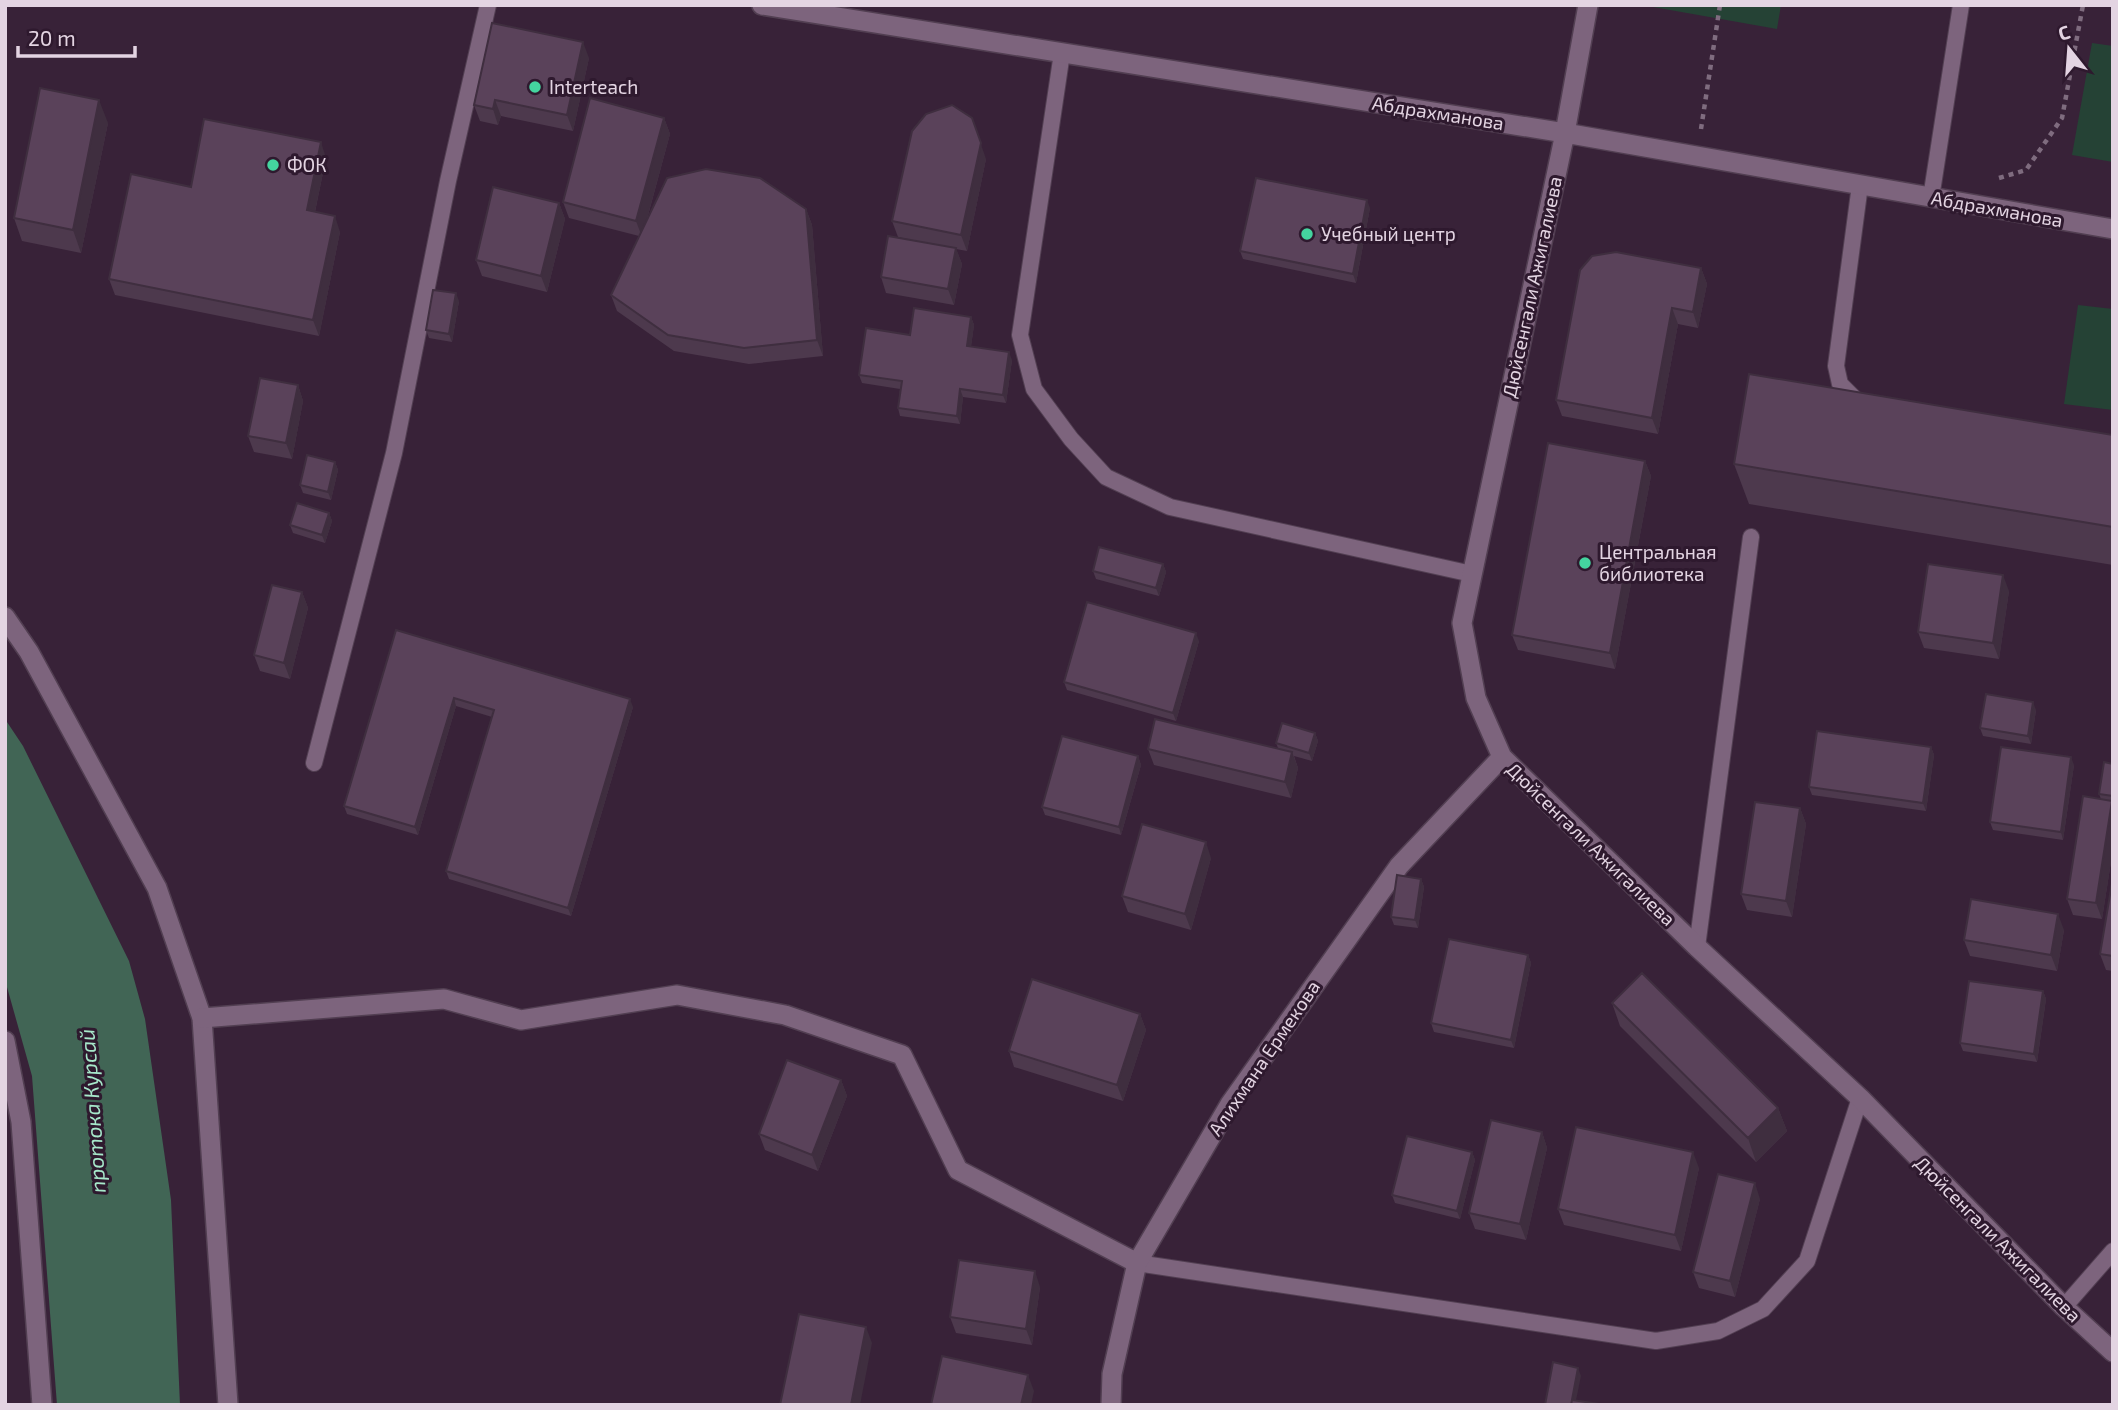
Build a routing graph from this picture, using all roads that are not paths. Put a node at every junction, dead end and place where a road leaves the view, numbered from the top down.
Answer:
1 (488, 5) edge
2 (762, 5) edge
3 (1588, 5) edge
4 (1961, 5) edge
5 (1062, 53) junction
6 (1565, 133) junction
7 (1860, 185) junction
8 (1931, 198) junction
9 (2113, 229) edge
10 (1872, 405) edge
11 (1751, 537) dead end
12 (1472, 574) junction
13 (5, 617) edge
14 (1502, 757) junction
15 (314, 763) dead end
16 (1697, 947) junction
17 (202, 1018) junction
18 (5, 1041) edge
19 (1860, 1098) junction
20 (2113, 1251) edge
21 (1137, 1263) junction
22 (2064, 1307) junction
23 (2113, 1352) edge
24 (42, 1405) edge
25 (228, 1405) edge
26 (1111, 1405) edge

1 - 15 lane
2 - 5 street, Абдрахманова
3 - 6 street, Дюйсенгали Ажигалиева
4 - 8 lane
5 - 6 street, Абдрахманова
5 - 12 lane
6 - 7 street, Абдрахманова
6 - 12 street, Дюйсенгали Ажигалиева
7 - 8 street, Абдрахманова
7 - 10 lane
8 - 9 street, Абдрахманова
11 - 16 lane
12 - 14 street, Дюйсенгали Ажигалиева
13 - 17 street
14 - 16 street, Дюйсенгали Ажигалиева
14 - 21 street, Алихмана Ермекова
16 - 19 street, Дюйсенгали Ажигалиева
17 - 21 street
17 - 25 street
18 - 24 street
19 - 21 lane
19 - 22 street, Дюйсенгали Ажигалиева
20 - 22 lane
21 - 26 street, Алихмана Ермекова
22 - 23 street, Дюйсенгали Ажигалиева

